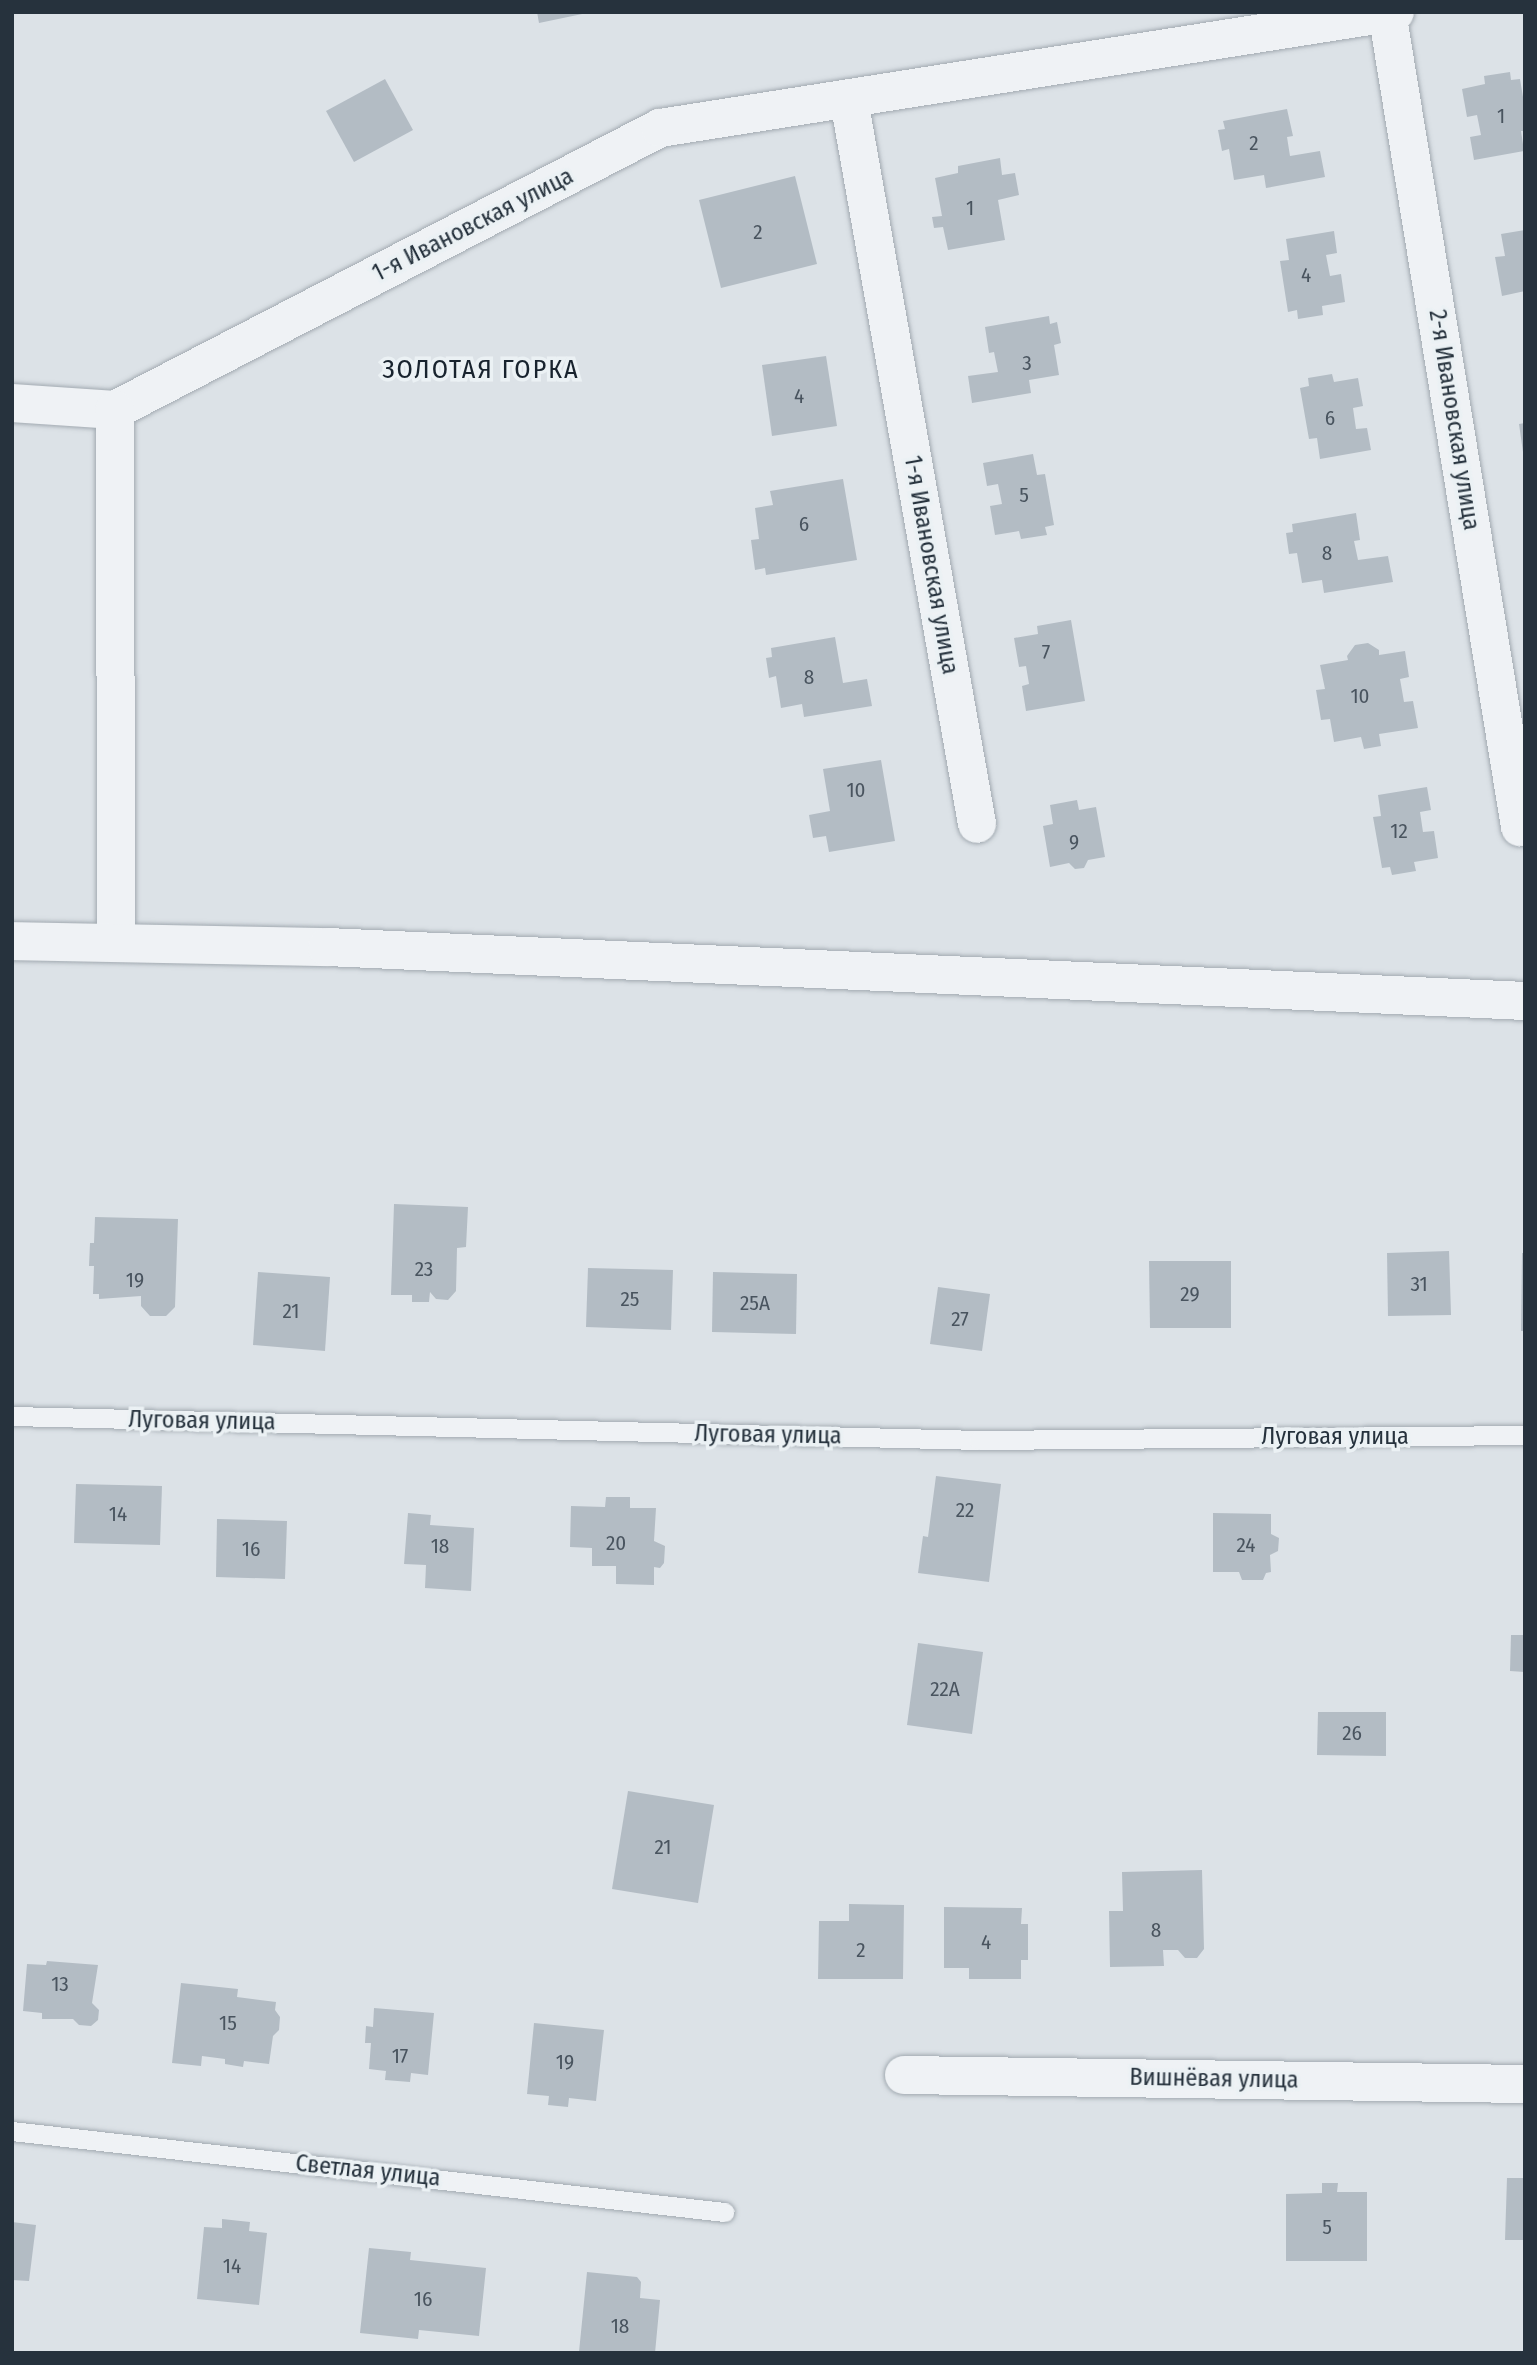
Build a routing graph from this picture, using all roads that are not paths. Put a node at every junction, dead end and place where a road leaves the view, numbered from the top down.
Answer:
1 (1389, 13) edge
2 (849, 100) junction
3 (12, 403) edge
4 (115, 410) junction
5 (976, 824) dead end
6 (1520, 827) dead end
7 (12, 941) edge
8 (116, 943) junction
9 (1525, 1001) edge
10 (12, 1416) edge
11 (1525, 1435) edge
12 (904, 2075) dead end
13 (1525, 2084) edge
14 (12, 2131) edge
15 (724, 2212) dead end

1 - 2 street, 1-я Ивановская улица
1 - 6 street, 2-я Ивановская улица
2 - 4 street, 1-я Ивановская улица
2 - 5 street, 1-я Ивановская улица
3 - 4 street
4 - 8 street
7 - 8 street
8 - 9 street
10 - 11 lane, Луговая улица
12 - 13 street, Вишнёвая улица
14 - 15 lane, Светлая улица

